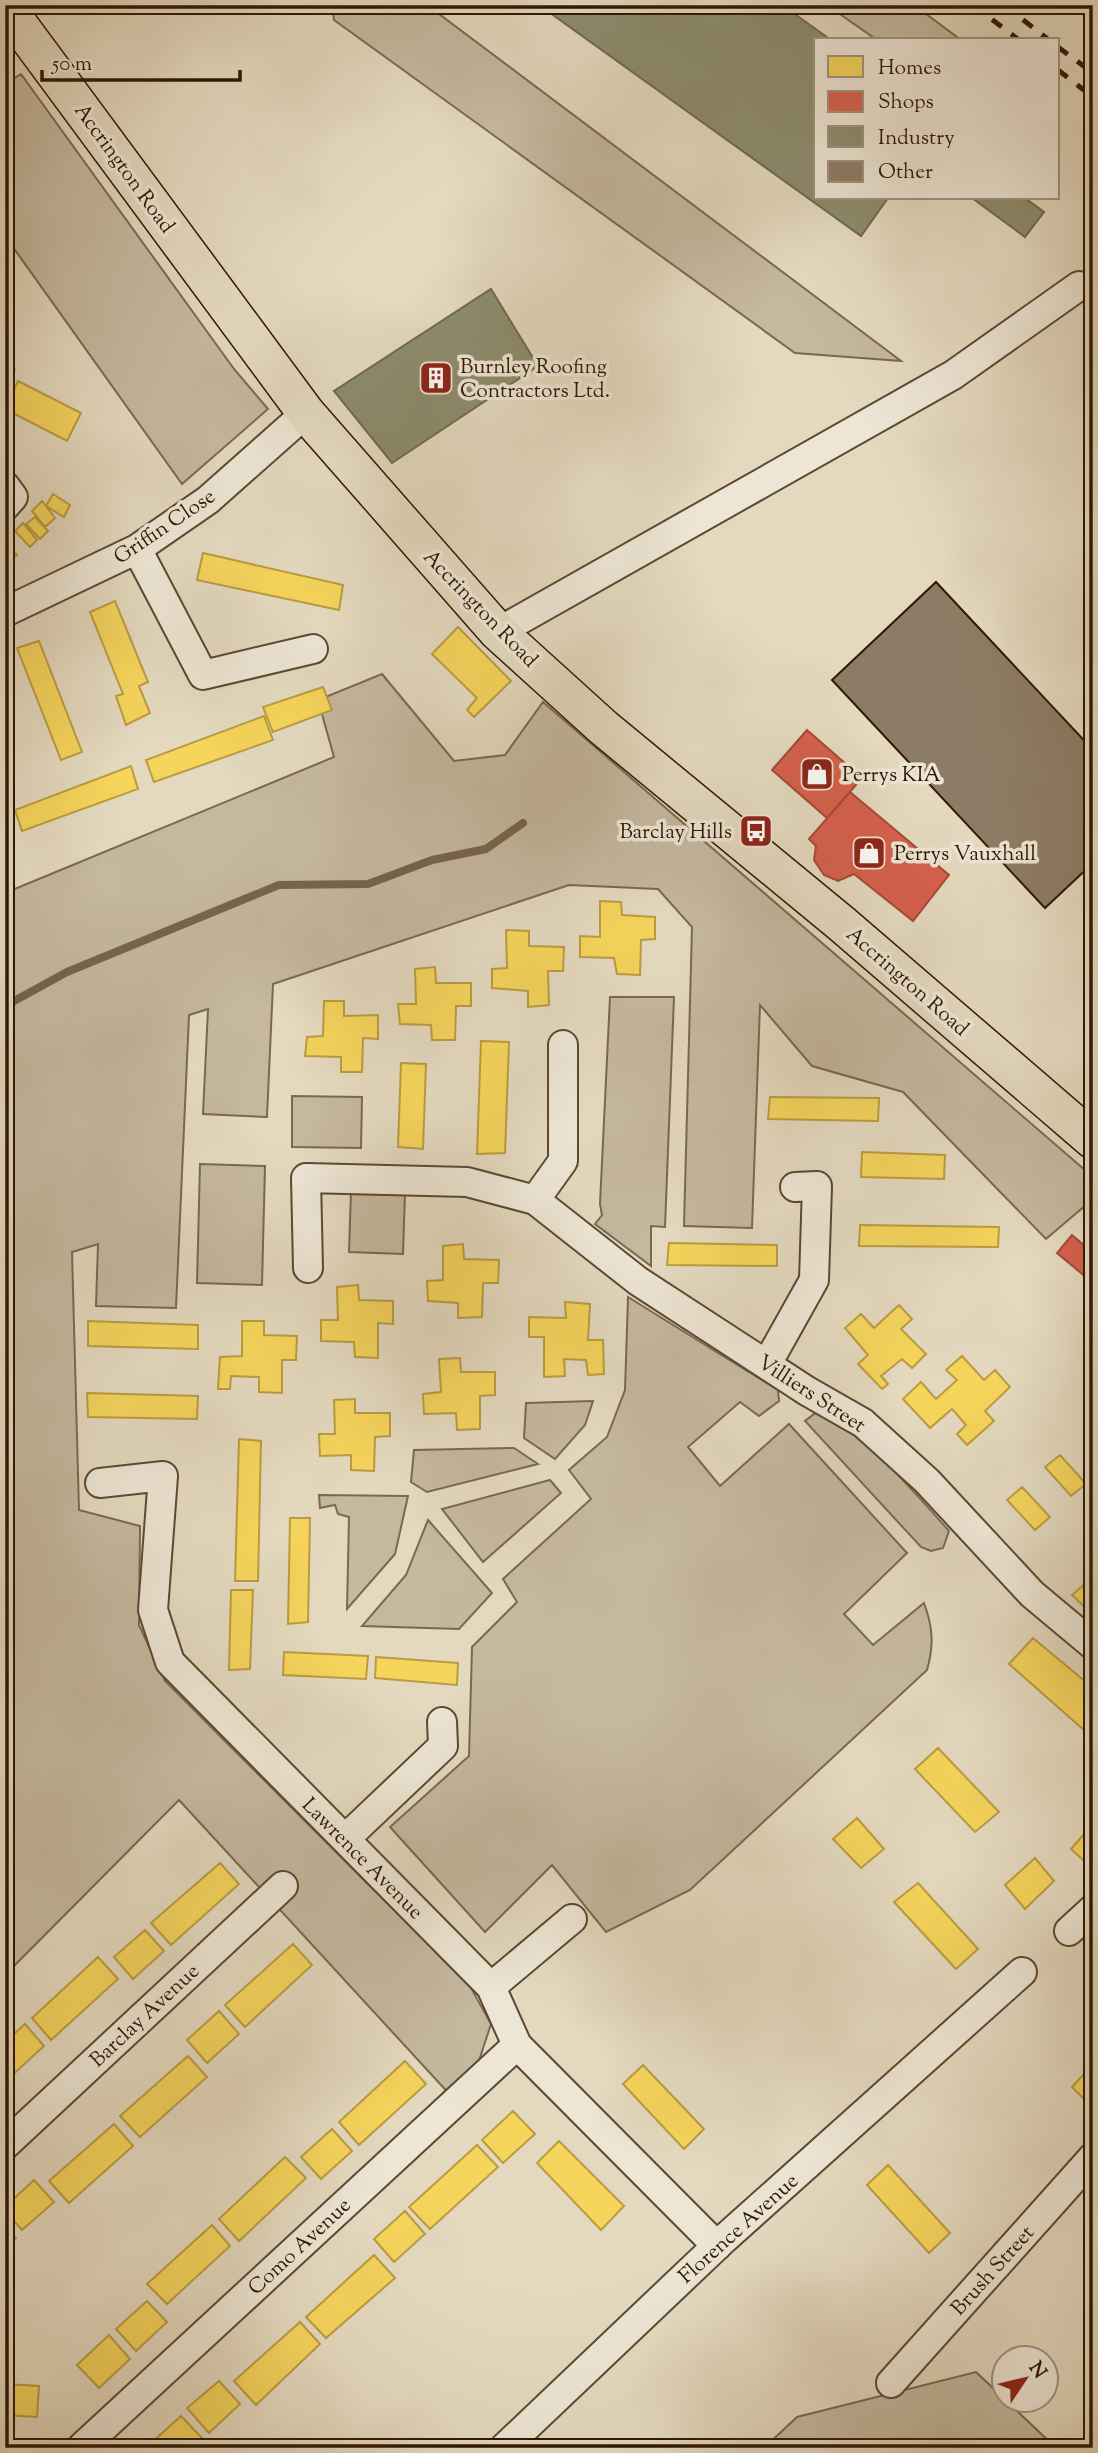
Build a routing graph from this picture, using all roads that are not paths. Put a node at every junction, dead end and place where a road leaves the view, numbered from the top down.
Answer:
1 (5, 6) edge
2 (1079, 286) dead end
3 (306, 413) junction
4 (137, 550) junction
5 (5, 612) edge
6 (498, 632) junction
7 (313, 649) dead end
8 (563, 1045) dead end
9 (1093, 1140) edge
10 (795, 1187) dead end
11 (535, 1200) junction
12 (308, 1268) dead end
13 (767, 1364) junction
14 (100, 1483) dead end
15 (1093, 1645) edge
16 (442, 1722) dead end
17 (345, 1839) junction
18 (283, 1886) dead end
19 (1093, 1909) edge
20 (572, 1919) dead end
21 (1069, 1931) dead end
22 (1022, 1972) dead end
23 (491, 1987) junction
24 (517, 2045) junction
25 (5, 2145) edge
26 (1093, 2157) edge
27 (717, 2246) junction
28 (891, 2383) dead end
29 (81, 2448) edge
30 (504, 2448) edge

1 - 3 main road, Accrington Road
2 - 6 street
3 - 4 street, Griffin Close
3 - 6 main road, Accrington Road
4 - 5 street, Griffin Close
4 - 7 street
6 - 9 main road, Accrington Road
8 - 11 street
10 - 13 street
11 - 12 street, Villiers Street
11 - 13 street, Villiers Street
13 - 15 street, Villiers Street
14 - 17 street, Lawrence Avenue
16 - 17 street
17 - 23 street, Lawrence Avenue
18 - 25 street, Barclay Avenue
19 - 21 street
20 - 23 street
22 - 27 street, Florence Avenue
23 - 24 street, Lawrence Avenue
24 - 27 street, Lawrence Avenue
24 - 29 street, Como Avenue
26 - 28 street, Brush Street
27 - 30 street, Florence Avenue

